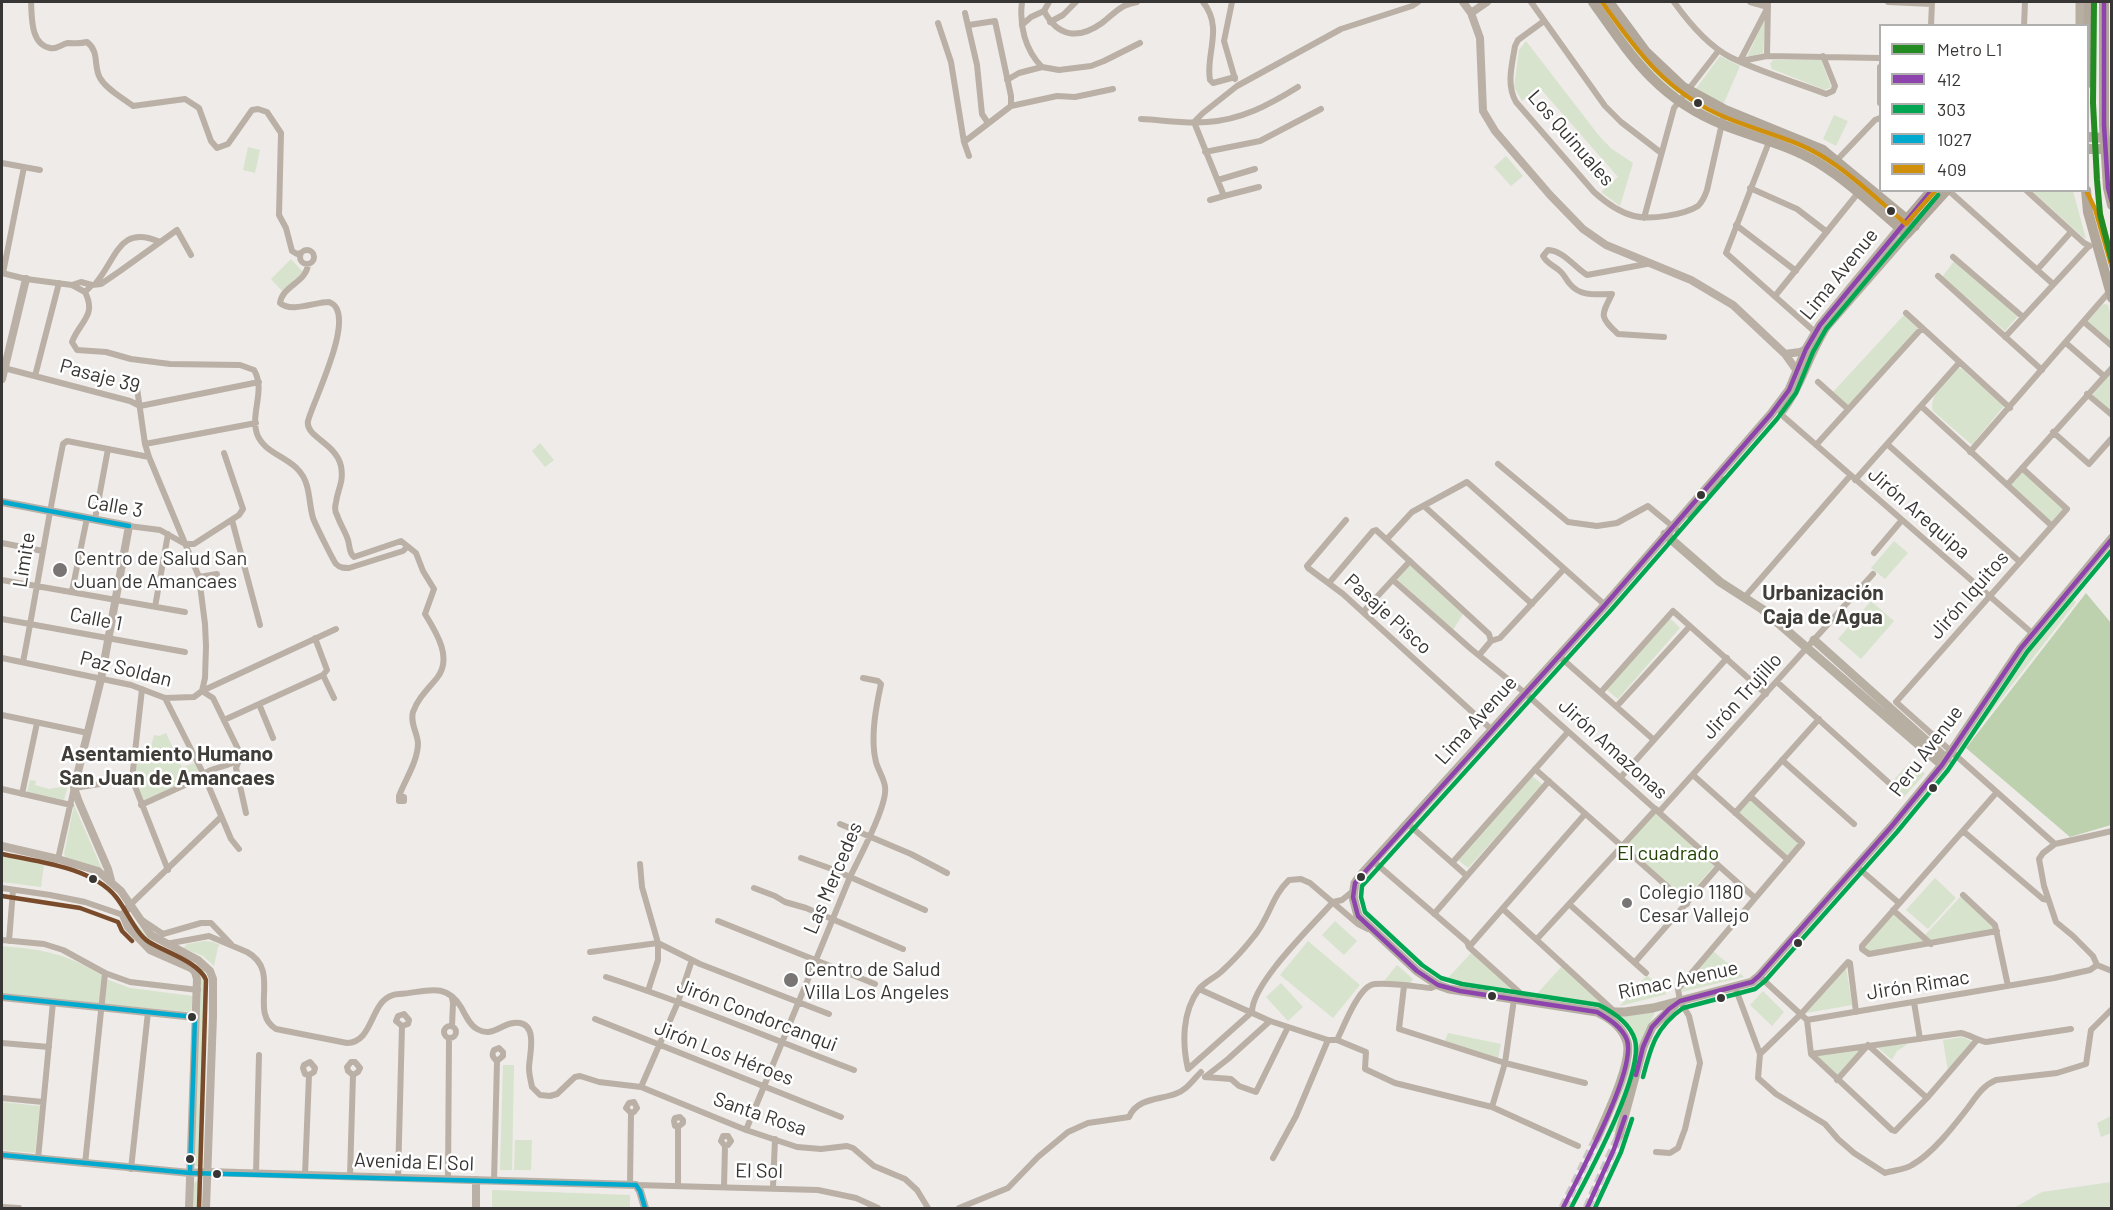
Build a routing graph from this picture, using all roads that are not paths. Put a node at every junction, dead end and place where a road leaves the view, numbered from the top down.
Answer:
1 (31, 2) edge
2 (1022, 2) edge
3 (1049, 2) edge
4 (1076, 2) edge
5 (1137, 2) edge
6 (1203, 2) edge
7 (1232, 2) edge
8 (1418, 2) edge
9 (1463, 2) edge
10 (1486, 2) edge
11 (1530, 2) edge
12 (1593, 2) edge
13 (1610, 2) edge
14 (1674, 2) edge
15 (1750, 2) edge
16 (1888, 2) edge
17 (1932, 2) edge
18 (2025, 2) edge
19 (2080, 2) edge
20 (2089, 2) edge
21 (2104, 2) edge
22 (1768, 4) edge
23 (1044, 11) junction
24 (965, 13) dead end
25 (1471, 13) junction
26 (1544, 21) junction
27 (1050, 22) junction
28 (938, 23) dead end
29 (1931, 24) edge
30 (2024, 24) edge
31 (2080, 24) edge
32 (2088, 24) edge
33 (969, 25) junction
34 (1022, 25) junction
35 (2103, 33) junction
36 (1214, 40) junction
37 (1224, 40) junction
38 (1140, 43) dead end
39 (1719, 50) junction
40 (2112, 51) edge
41 (1767, 56) junction
42 (1823, 56) junction
43 (1879, 58) edge
44 (1740, 61) junction
45 (1042, 67) junction
46 (1235, 77) junction
47 (1007, 80) junction
48 (1237, 86) junction
49 (1298, 87) dead end
50 (1113, 89) dead end
51 (1688, 91) junction
52 (1678, 101) junction
53 (1011, 106) junction
54 (1321, 109) dead end
55 (1725, 110) junction
56 (1141, 119) dead end
57 (1879, 119) edge
58 (1194, 122) junction
59 (988, 123) junction
60 (1721, 124) junction
61 (2089, 137) edge
62 (2108, 138) edge
63 (964, 142) junction
64 (1769, 142) junction
65 (2089, 149) edge
66 (2109, 149) edge
67 (1205, 152) junction
68 (1660, 152) junction
69 (969, 156) dead end
70 (1837, 160) junction
71 (2, 163) edge
72 (24, 167) junction
73 (1255, 169) dead end
74 (39, 170) dead end
75 (1218, 180) junction
76 (1259, 187) dead end
77 (1750, 188) junction
78 (1931, 192) edge
79 (1946, 192) edge
80 (1950, 192) edge
81 (2028, 192) edge
82 (2079, 192) edge
83 (2086, 192) edge
84 (1858, 193) junction
85 (1224, 196) junction
86 (1210, 200) dead end
87 (2112, 205) edge
88 (2088, 212) junction
89 (1644, 218) junction
90 (1736, 225) junction
91 (1907, 227) junction
92 (2071, 231) junction
93 (1827, 232) junction
94 (160, 242) junction
95 (2093, 246) junction
96 (300, 253) junction
97 (190, 255) dead end
98 (1953, 256) dead end
99 (1652, 263) junction
100 (308, 264) junction
101 (2037, 270) junction
102 (1796, 271) junction
103 (2, 273) edge
104 (1938, 276) dead end
105 (26, 279) junction
106 (59, 283) junction
107 (94, 284) junction
108 (2053, 284) junction
109 (72, 285) junction
110 (85, 292) junction
111 (2110, 295) edge
112 (1775, 296) junction
113 (1906, 313) dead end
114 (2023, 317) junction
115 (2084, 322) junction
116 (1922, 328) junction
117 (1815, 332) junction
118 (1664, 337) dead end
119 (2005, 337) junction
120 (2066, 343) junction
121 (2112, 346) edge
122 (1809, 350) junction
123 (1785, 354) junction
124 (1959, 363) junction
125 (2112, 368) edge
126 (2042, 370) junction
127 (1797, 371) junction
128 (2, 374) edge
129 (35, 376) junction
130 (2104, 376) junction
131 (259, 382) junction
132 (1818, 382) dead end
133 (137, 388) dead end
134 (2087, 394) junction
135 (140, 406) junction
136 (1921, 406) junction
137 (2010, 408) junction
138 (1848, 409) junction
139 (2112, 415) edge
140 (1784, 417) dead end
141 (256, 423) junction
142 (2053, 432) junction
143 (2112, 438) edge
144 (145, 444) junction
145 (1887, 444) junction
146 (1816, 445) junction
147 (108, 449) junction
148 (1970, 452) junction
149 (224, 453) dead end
150 (149, 457) junction
151 (1498, 464) dead end
152 (2022, 468) junction
153 (1852, 478) junction
154 (2007, 484) junction
155 (2, 502) edge
156 (1424, 506) junction
157 (48, 512) junction
158 (91, 518) junction
159 (232, 520) junction
160 (1346, 520) dead end
161 (1902, 520) junction
162 (129, 526) junction
163 (2052, 526) junction
164 (1675, 528) junction
165 (168, 534) junction
166 (1665, 538) junction
167 (1387, 539) junction
168 (2110, 541) edge
169 (2, 543) edge
170 (185, 544) junction
171 (407, 547) junction
172 (43, 551) junction
173 (1874, 553) dead end
174 (1410, 561) junction
175 (2020, 562) junction
176 (1564, 569) junction
177 (217, 574) dead end
178 (1873, 574) dead end
179 (199, 577) junction
180 (2, 580) edge
181 (1393, 580) junction
182 (1329, 584) junction
183 (38, 585) junction
184 (72, 591) junction
185 (1990, 597) junction
186 (1744, 598) junction
187 (116, 600) junction
188 (1532, 604) junction
189 (1605, 604) junction
190 (155, 607) junction
191 (185, 612) dead end
192 (1363, 612) junction
193 (2, 619) edge
194 (30, 624) junction
195 (260, 625) dead end
196 (1690, 626) junction
197 (336, 629) dead end
198 (2032, 633) junction
199 (315, 638) junction
200 (108, 639) junction
201 (1491, 641) junction
202 (1811, 644) junction
203 (185, 652) dead end
204 (1480, 654) junction
205 (1559, 656) junction
206 (2, 658) edge
207 (1727, 658) junction
208 (23, 662) junction
209 (323, 675) junction
210 (863, 678) dead end
211 (101, 679) junction
212 (1777, 682) junction
213 (142, 690) junction
214 (202, 691) junction
215 (1601, 692) junction
216 (1525, 693) junction
217 (1766, 694) junction
218 (165, 698) junction
219 (334, 698) dead end
220 (259, 704) junction
221 (1617, 706) junction
222 (2, 716) edge
223 (1819, 719) junction
224 (224, 720) junction
225 (37, 723) junction
226 (1492, 730) junction
227 (1568, 732) junction
228 (88, 733) junction
229 (273, 738) dead end
230 (1654, 740) junction
231 (1947, 758) junction
232 (239, 760) junction
233 (1782, 760) junction
234 (1535, 769) junction
235 (203, 773) junction
236 (1693, 775) junction
237 (1621, 777) junction
238 (132, 779) junction
239 (1549, 782) junction
240 (1888, 782) dead end
241 (74, 788) junction
242 (2, 789) edge
243 (1997, 792) junction
244 (22, 794) junction
245 (399, 796) dead end
246 (1750, 796) junction
247 (71, 805) junction
248 (141, 805) junction
249 (1658, 811) junction
250 (246, 813) dead end
251 (1735, 813) junction
252 (1585, 814) junction
253 (221, 817) junction
254 (1407, 823) junction
255 (840, 824) dead end
256 (1854, 824) dead end
257 (1964, 831) junction
258 (2112, 831) edge
259 (870, 837) junction
260 (2055, 844) junction
261 (2, 846) edge
262 (1621, 847) junction
263 (239, 849) dead end
264 (801, 858) dead end
265 (58, 859) junction
266 (1788, 860) junction
267 (1373, 861) junction
268 (1452, 863) junction
269 (640, 864) dead end
270 (1719, 866) junction
271 (1856, 866) junction
272 (168, 870) junction
273 (947, 873) dead end
274 (1467, 876) junction
275 (850, 877) junction
276 (111, 880) junction
277 (2, 888) edge
278 (754, 888) dead end
279 (13, 890) junction
280 (1353, 890) junction
281 (1963, 895) dead end
282 (1755, 898) junction
283 (2048, 900) junction
284 (1333, 902) junction
285 (1899, 903) junction
286 (1569, 904) junction
287 (1687, 904) junction
288 (129, 906) junction
289 (1503, 909) junction
290 (925, 910) dead end
291 (1893, 910) junction
292 (1434, 914) junction
293 (123, 915) junction
294 (137, 916) junction
295 (833, 919) junction
296 (718, 921) dead end
297 (1372, 930) junction
298 (1996, 931) junction
299 (1537, 939) junction
300 (5, 941) edge
301 (658, 943) junction
302 (165, 944) junction
303 (1931, 944) junction
304 (1469, 947) junction
305 (235, 948) junction
306 (903, 948) dead end
307 (590, 952) dead end
308 (692, 960) junction
309 (817, 960) junction
310 (1635, 962) junction
311 (2097, 965) junction
312 (2112, 971) edge
313 (105, 973) junction
314 (1647, 973) dead end
315 (1422, 975) junction
316 (1759, 976) junction
317 (606, 978) dead end
318 (875, 984) dead end
319 (1438, 984) junction
320 (1404, 986) junction
321 (2008, 986) junction
322 (1416, 987) junction
323 (1735, 987) junction
324 (1200, 989) junction
325 (198, 990) junction
326 (648, 991) junction
327 (2, 997) edge
328 (452, 997) junction
329 (1514, 999) junction
330 (1528, 1001) junction
331 (1680, 1001) junction
332 (53, 1002) junction
333 (678, 1002) junction
334 (797, 1002) junction
335 (1914, 1002) junction
336 (102, 1007) junction
337 (2112, 1010) edge
338 (148, 1012) junction
339 (1252, 1012) junction
340 (1597, 1012) junction
341 (1856, 1012) junction
342 (1616, 1013) junction
343 (829, 1014) dead end
344 (1801, 1014) junction
345 (195, 1017) junction
346 (595, 1019) dead end
347 (1807, 1020) junction
348 (1270, 1021) junction
349 (402, 1026) dead end
350 (1288, 1027) junction
351 (2071, 1029) dead end
352 (1920, 1039) junction
353 (1328, 1040) junction
354 (1337, 1040) junction
355 (1977, 1040) junction
356 (780, 1042) junction
357 (2, 1043) edge
358 (1868, 1045) junction
359 (660, 1046) junction
360 (49, 1047) junction
361 (1760, 1054) junction
362 (1811, 1054) junction
363 (259, 1055) dead end
364 (497, 1061) dead end
365 (1505, 1063) junction
366 (1188, 1069) junction
367 (854, 1071) dead end
368 (353, 1074) dead end
369 (1203, 1074) junction
370 (309, 1075) dead end
371 (1837, 1080) junction
372 (1585, 1083) dead end
373 (764, 1086) junction
374 (641, 1087) junction
375 (2, 1098) edge
376 (1927, 1098) junction
377 (43, 1102) junction
378 (1492, 1107) junction
379 (631, 1113) dead end
380 (842, 1117) dead end
381 (678, 1127) dead end
382 (746, 1130) junction
383 (1619, 1136) tunnel mouth
384 (1597, 1138) tunnel mouth
385 (775, 1139) junction
386 (725, 1146) dead end
387 (1578, 1146) dead end
388 (1656, 1152) dead end
389 (2, 1155) edge
390 (1273, 1158) dead end
391 (38, 1159) junction
392 (85, 1164) junction
393 (130, 1169) junction
394 (207, 1172) junction
395 (190, 1173) junction
396 (256, 1173) junction
397 (305, 1175) junction
398 (350, 1176) junction
399 (398, 1178) junction
400 (448, 1179) junction
401 (476, 1180) junction
402 (494, 1181) junction
403 (633, 1185) junction
404 (678, 1186) junction
405 (724, 1187) junction
406 (773, 1188) junction
407 (2, 1206) edge
408 (19, 1209) edge
409 (189, 1209) edge
410 (206, 1209) edge
411 (476, 1209) edge
412 (645, 1209) edge
413 (878, 1209) edge
414 (928, 1209) edge
415 (959, 1209) edge

1 - 96 street
2 - 34 street
3 - 23 street
4 - 27 street
5 - 27 street
6 - 36 street
7 - 37 street
8 - 48 street
9 - 25 street
10 - 25 street
11 - 26 street
12 - 52 main road
13 - 51 main road
14 - 39 street
15 - 22 street
16 - 17 street
17 - 29 street
18 - 30 street
19 - 31 main road
20 - 32 main road
21 - 35 main road
22 - 41 street
22 - 44 street
23 - 27 street
23 - 34 street
24 - 33 street
25 - 99 street
26 - 68 street
26 - 89 street, Los Quinuales
28 - 63 street
33 - 47 street
33 - 59 street
34 - 45 street
35 - 40 main road
35 - 62 main road
36 - 37 street
36 - 46 street
37 - 46 street
38 - 45 street
39 - 44 street
39 - 51 street
41 - 42 street
41 - 44 street
42 - 43 street
42 - 44 street
45 - 47 street
46 - 48 street
47 - 53 street
48 - 58 street
49 - 58 street
50 - 53 street
51 - 52 street
51 - 55 main road
52 - 60 main road
52 - 68 street
53 - 59 street
54 - 67 street
55 - 60 street, Los Quinuales
55 - 70 main road
56 - 58 street
57 - 70 street
58 - 67 street
59 - 63 street
60 - 64 main road
60 - 89 street, Los Quinuales
61 - 62 main road
62 - 66 main road
63 - 69 street
64 - 77 street
64 - 84 main road
65 - 66 main road
66 - 87 main road
67 - 75 street
68 - 89 street
70 - 91 main road
71 - 72 street
72 - 74 street
72 - 103 street
73 - 75 street
75 - 85 street
76 - 85 street
77 - 90 street
77 - 93 street
78 - 91 main road, Lima Avenue
79 - 91 main road, Lima Avenue
80 - 101 street
81 - 92 street
82 - 88 main road
83 - 88 main road
84 - 91 main road
84 - 93 street
85 - 86 street
88 - 95 main road
90 - 102 street
90 - 112 street
91 - 117 main road, Lima Avenue
91 - 122 main road, Lima Avenue
92 - 95 street
92 - 101 street
93 - 102 street
94 - 97 street
94 - 107 street
94 - 107 street
95 - 108 street
95 - 111 main road
96 - 100 street
96 - 100 street
98 - 114 street
99 - 118 street
99 - 123 street
100 - 171 street
101 - 108 street
102 - 112 street
103 - 105 street
104 - 119 street
105 - 106 street
105 - 128 street
106 - 109 street
106 - 129 street
107 - 109 street
107 - 110 street
108 - 114 street
109 - 110 street
110 - 131 street
111 - 115 street
112 - 117 street
113 - 116 street
114 - 119 street
115 - 120 street
115 - 121 street
116 - 124 street
116 - 138 street
117 - 122 main road, Lima Avenue
119 - 126 street
120 - 126 street
120 - 130 street
122 - 123 street
122 - 127 main road, Lima Avenue
122 - 164 main road, Lima Avenue
123 - 127 street
124 - 136 street
124 - 137 street
125 - 130 street
126 - 137 street
127 - 164 main road, Lima Avenue
128 - 129 street, Pasaje 39
129 - 135 street, Pasaje 39
130 - 134 street
131 - 135 street, Pasaje 39
131 - 141 street
132 - 138 street
133 - 135 street
134 - 139 street
134 - 142 street
135 - 144 street
136 - 145 street
136 - 148 street
137 - 148 street
138 - 146 street
140 - 146 street, Jirón Arequipa
141 - 144 street
141 - 171 street
142 - 143 street
142 - 152 street
144 - 150 street
145 - 153 street
145 - 175 street
146 - 153 street, Jirón Arequipa
147 - 150 street, Limite
147 - 157 street, Limite
147 - 158 street
148 - 154 street
149 - 159 street
150 - 170 street
151 - 164 street
152 - 154 street
152 - 163 street, Jirón Iquitos
153 - 161 street, Jirón Arequipa
153 - 186 street
154 - 163 street
155 - 157 street, Calle 3
156 - 167 street
156 - 176 street
156 - 188 street
157 - 158 street, Calle 3
157 - 172 street, Limite
158 - 162 street, Calle 3
158 - 184 street
159 - 170 street
159 - 195 street
160 - 182 street, Pasaje Pisco
161 - 173 street
161 - 185 street, Jirón Arequipa
162 - 165 street, Calle 3
162 - 187 street
163 - 175 street, Jirón Iquitos
164 - 166 main road, Lima Avenue
165 - 170 street, Calle 3
165 - 190 street
166 - 186 main road
166 - 189 main road, Lima Avenue
167 - 174 street
167 - 182 street
168 - 198 main road, Peru Avenue
169 - 172 street
170 - 179 street
171 - 245 street
172 - 183 street, Limite
174 - 181 street
174 - 201 street
175 - 185 street, Jirón Iquitos
176 - 188 street
176 - 189 street
177 - 179 street
178 - 202 street, Jirón Trujillo
179 - 214 street
180 - 183 street
181 - 192 street
181 - 204 street, Jirón Amazonas
182 - 192 street, Pasaje Pisco
183 - 184 street
183 - 194 street, Limite
184 - 187 street
185 - 198 street, Jirón Arequipa
185 - 231 street, Jirón Iquitos
186 - 202 main road
187 - 190 street
187 - 200 street
188 - 201 street
189 - 205 main road, Lima Avenue
190 - 191 street
192 - 226 street, Pasaje Pisco
193 - 194 street, Calle 1
194 - 200 street, Calle 1
194 - 208 street, Limite
196 - 207 street
196 - 215 street
196 - 221 street
197 - 199 street, Paz Soldan
198 - 231 main road, Peru Avenue
199 - 209 street
199 - 214 street, Paz Soldan
200 - 203 street, Calle 1
200 - 211 street
201 - 204 street
202 - 212 street, Jirón Trujillo
202 - 231 main road
204 - 216 street, Jirón Amazonas
205 - 215 street
205 - 216 main road, Lima Avenue
206 - 208 street, Paz Soldan
207 - 217 street
207 - 230 street
208 - 211 street, Paz Soldan
209 - 219 street
209 - 220 street
210 - 259 street, Las Mercedes
211 - 213 street, Paz Soldan
211 - 228 street
212 - 217 street, Jirón Trujillo
212 - 223 street
213 - 218 street, Paz Soldan
213 - 238 street
214 - 218 street, Paz Soldan
214 - 224 street
215 - 221 street
216 - 226 main road, Lima Avenue
216 - 227 street, Jirón Amazonas
217 - 236 street, Jirón Trujillo
218 - 235 street
220 - 224 street
220 - 229 street
221 - 230 street
222 - 225 street
223 - 233 street
223 - 240 street
224 - 232 street
225 - 228 street
225 - 244 street
226 - 254 main road, Lima Avenue
227 - 234 street
227 - 237 street, Jirón Amazonas
228 - 241 street
230 - 237 street
231 - 243 street
231 - 271 main road, Peru Avenue
232 - 235 street
232 - 250 street
233 - 246 street
233 - 256 street
234 - 239 street
234 - 268 street
235 - 248 street
235 - 253 street
236 - 249 street, Jirón Trujillo
236 - 251 street
237 - 249 street, Jirón Amazonas
238 - 241 street
238 - 248 street
239 - 252 street
239 - 274 street
241 - 247 street
241 - 276 street
242 - 244 street
243 - 257 street
243 - 260 street
244 - 247 street
246 - 251 street
246 - 266 street
247 - 265 street
248 - 272 street
249 - 262 street, Jirón Trujillo
249 - 270 street, Jirón Amazonas
251 - 266 street
252 - 262 street
252 - 289 street
253 - 263 street
253 - 272 street
254 - 267 main road, Lima Avenue
254 - 268 street
255 - 259 street
257 - 283 street
257 - 285 street
258 - 260 street
259 - 273 street
259 - 275 street, Las Mercedes
260 - 283 street
261 - 265 street
262 - 286 street, Jirón Trujillo
262 - 287 street
264 - 275 street
265 - 276 street
266 - 282 street
267 - 280 main road, Lima Avenue
267 - 292 street
268 - 274 street
269 - 301 street
270 - 282 street, Jirón Amazonas
270 - 287 street
271 - 285 street
271 - 316 main road, Peru Avenue
272 - 288 street
274 - 292 street
275 - 290 street
275 - 295 street, Las Mercedes
276 - 288 street
277 - 279 street
278 - 295 street
279 - 293 street
279 - 300 street
280 - 284 street
280 - 297 main road
281 - 298 street
282 - 331 street
283 - 311 street
284 - 297 street
284 - 324 street
284 - 339 street
285 - 291 street
286 - 299 street, Jirón Trujillo
286 - 310 street
287 - 310 street
288 - 293 street
288 - 294 street
289 - 299 street
289 - 304 street
291 - 303 street
291 - 303 street
292 - 304 street
293 - 325 street
294 - 302 street
294 - 305 street
295 - 306 street
295 - 309 street, Las Mercedes
296 - 309 street
297 - 315 main road, Rimac Avenue
298 - 303 street
298 - 321 street
299 - 342 street
300 - 313 street
301 - 307 street
301 - 308 street
301 - 326 street
302 - 305 street
302 - 394 street
304 - 330 street
305 - 328 street
308 - 333 street
308 - 334 street
309 - 318 street
309 - 334 street, Las Mercedes
310 - 314 street
311 - 312 street
311 - 321 street, Jirón Rimac
313 - 325 street
313 - 336 street
315 - 319 main road, Rimac Avenue
315 - 322 street
316 - 323 main road, Rimac Avenue
316 - 344 street
317 - 326 street, Jirón Condorcanqui
319 - 322 street
319 - 329 main road, Rimac Avenue
320 - 322 street
320 - 354 street
320 - 365 street
321 - 335 street, Jirón Rimac
323 - 331 main road, Rimac Avenue
323 - 361 street
324 - 339 street
324 - 366 street
325 - 345 street
326 - 333 street, Jirón Condorcanqui
327 - 332 street
328 - 374 street, Santa Rosa
328 - 400 street
329 - 330 main road, Rimac Avenue
329 - 365 street
330 - 340 main road, Rimac Avenue
331 - 342 main road, Rimac Avenue
331 - 383 main road
331 - 388 street
332 - 336 street
332 - 360 street
333 - 356 street, Jirón Condorcanqui
333 - 359 street
334 - 343 street
334 - 356 street, Las Mercedes
335 - 341 street, Jirón Rimac
335 - 352 street
336 - 338 street
336 - 392 street
337 - 361 street
338 - 345 street
338 - 393 street
339 - 348 street
339 - 366 street
340 - 342 main road, Rimac Avenue
340 - 384 main road
341 - 344 street
341 - 347 street, Jirón Rimac
344 - 347 street
344 - 361 street
345 - 395 street
346 - 359 street, Jirón Los Héroes
347 - 362 street
348 - 350 street
348 - 369 street
349 - 399 street
350 - 353 street
350 - 369 street
351 - 355 street
352 - 355 street
352 - 358 street
353 - 354 street
353 - 390 street
354 - 378 street
355 - 376 street
356 - 367 street, Jirón Condorcanqui
356 - 373 street, Las Mercedes
357 - 360 street
358 - 362 street
358 - 371 street
358 - 376 street
359 - 373 street, Jirón Los Héroes
359 - 374 street
360 - 377 street
362 - 371 street
363 - 396 street
364 - 402 street
365 - 372 street
365 - 378 street
366 - 369 street
368 - 398 street
369 - 415 street
370 - 397 street
371 - 376 street
373 - 380 street, Jirón Los Héroes
373 - 382 street, Las Mercedes
374 - 382 street, Santa Rosa
375 - 377 street
377 - 391 street
378 - 387 street
379 - 403 street
381 - 404 street
382 - 385 street, Santa Rosa
385 - 406 street
385 - 414 street, Santa Rosa
386 - 405 street
389 - 391 street, Avenida El Sol
391 - 392 street, Avenida El Sol
392 - 393 street, Avenida El Sol
393 - 395 street, Avenida El Sol
394 - 395 street, Avenida El Sol
394 - 396 street, Avenida El Sol
394 - 410 street
395 - 409 street
396 - 397 street, Avenida El Sol
397 - 398 street, Avenida El Sol
398 - 399 street, Avenida El Sol
399 - 400 street, Avenida El Sol
400 - 401 street, Avenida El Sol
401 - 402 street, Avenida El Sol
401 - 411 street
402 - 403 street, Avenida El Sol
403 - 404 street, El Sol
403 - 412 street
404 - 405 street, El Sol
405 - 406 street, El Sol
406 - 413 street, El Sol
407 - 408 street

